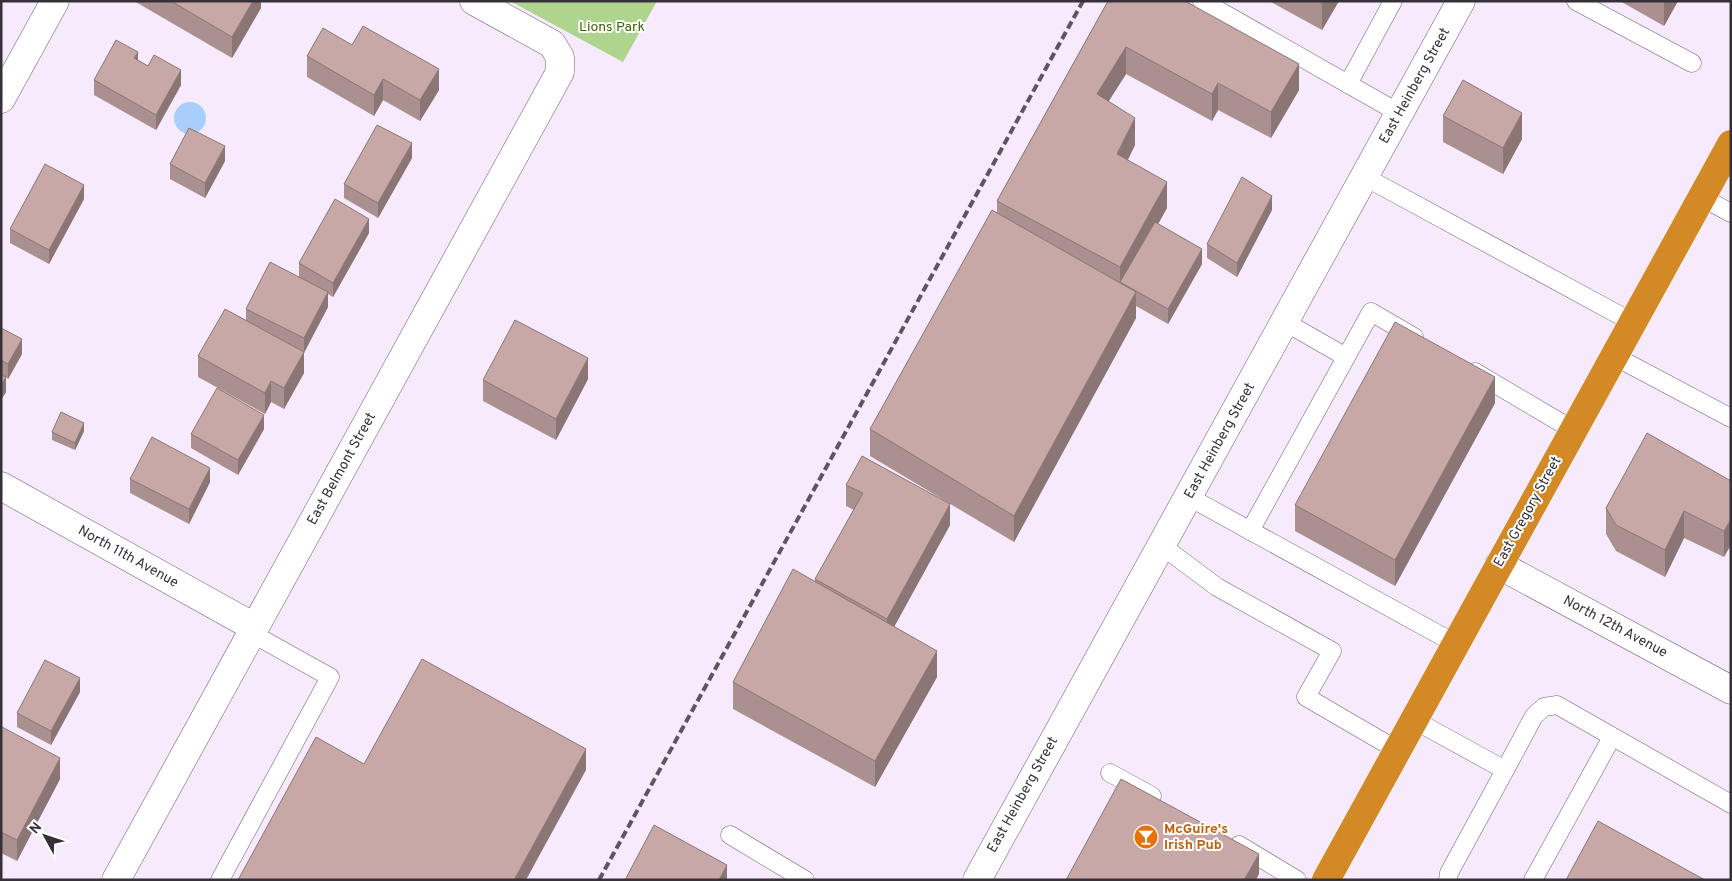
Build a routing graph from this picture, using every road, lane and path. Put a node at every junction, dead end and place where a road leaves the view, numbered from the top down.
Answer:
1 (55, 1) edge
2 (474, 1) edge
3 (1202, 1) edge
4 (1393, 1) edge
5 (1461, 1) edge
6 (1576, 1) edge
7 (1692, 63) dead end
8 (1348, 84) junction
9 (1, 100) edge
10 (1400, 113) junction
11 (1731, 144) edge
12 (1365, 176) junction
13 (1701, 197) junction
14 (1731, 214) edge
15 (1285, 322) junction
16 (1632, 322) junction
17 (1430, 346) edge
18 (1614, 356) junction
19 (1346, 357) junction
20 (1464, 366) edge
21 (1731, 418) edge
22 (1573, 430) junction
23 (1, 486) edge
24 (1189, 497) junction
25 (1250, 531) junction
26 (1162, 546) junction
27 (1499, 565) junction
28 (252, 630) junction
29 (1456, 644) junction
30 (1731, 690) edge
31 (1414, 720) junction
32 (1612, 737) junction
33 (1397, 750) junction
34 (1505, 770) junction
35 (1110, 773) dead end
36 (1167, 804) edge
37 (1731, 804) edge
38 (730, 835) dead end
39 (1226, 838) edge
40 (116, 880) edge
41 (220, 880) edge
42 (805, 880) edge
43 (977, 880) edge
44 (1297, 880) edge
45 (1326, 880) edge
46 (1448, 880) edge
47 (1533, 880) edge

1 - 9 street
2 - 28 street, East Belmont Street
3 - 8 lane
4 - 8 lane
5 - 10 street, East Heinberg Street
6 - 7 lane
8 - 10 lane
10 - 12 street, East Heinberg Street
11 - 13 highway, East Gregory Street
12 - 15 street, East Heinberg Street
12 - 16 lane
13 - 14 lane
13 - 16 highway, East Gregory Street
15 - 19 lane
15 - 24 street, East Heinberg Street
16 - 18 highway, East Gregory Street
17 - 19 lane
18 - 21 lane
18 - 22 highway, East Gregory Street
19 - 25 lane
20 - 22 lane
22 - 27 highway, East Gregory Street
23 - 28 street, North 11th Avenue
24 - 25 lane
24 - 26 street, East Heinberg Street
25 - 29 lane
26 - 33 lane
26 - 43 street, East Heinberg Street
27 - 29 highway, East Gregory Street
27 - 30 street, North 12th Avenue
28 - 40 street, East Belmont Street
28 - 41 lane
29 - 31 highway, East Gregory Street
31 - 33 highway, East Gregory Street
31 - 34 lane
32 - 34 lane
32 - 37 lane
32 - 47 lane
33 - 45 highway, East Gregory Street
34 - 46 lane
35 - 36 lane
38 - 42 lane
39 - 44 lane

